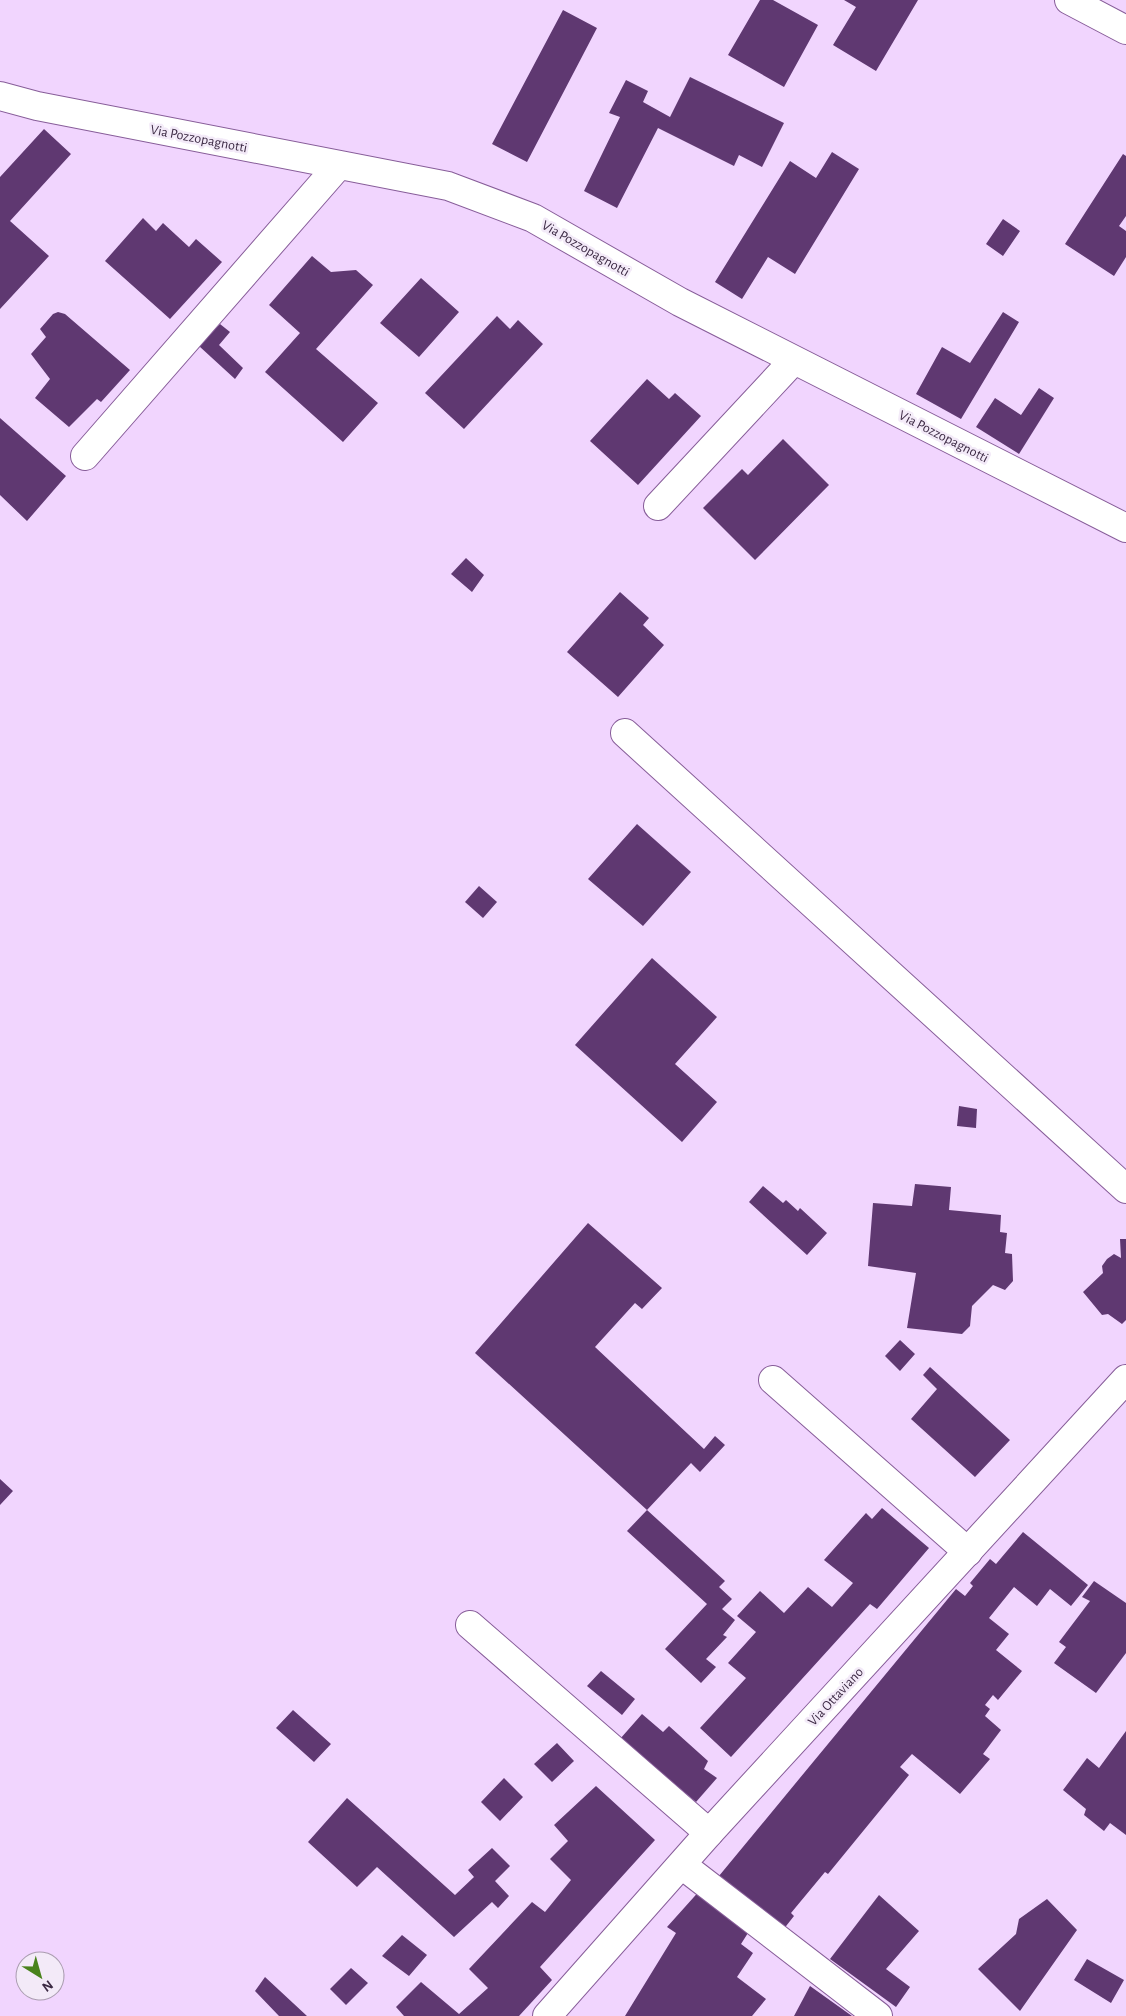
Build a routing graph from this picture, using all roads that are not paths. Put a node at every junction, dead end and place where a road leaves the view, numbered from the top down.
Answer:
1 (1069, 0) edge
2 (1126, 30) edge
3 (0, 96) edge
4 (339, 166) junction
5 (794, 360) junction
6 (85, 456) dead end
7 (658, 506) dead end
8 (1126, 528) edge
9 (625, 734) dead end
10 (1126, 1188) edge
11 (1126, 1379) edge
12 (773, 1380) dead end
13 (968, 1552) junction
14 (470, 1625) dead end
15 (709, 1833) junction
16 (682, 1865) junction
17 (548, 2016) edge
18 (878, 2016) edge

1 - 2 street
3 - 4 street, Via Pozzopagnotti
4 - 5 street, Via Pozzopagnotti
4 - 6 street
5 - 7 street
5 - 8 street, Via Pozzopagnotti
9 - 10 street
11 - 13 street, Via Ottaviano
12 - 13 street
13 - 15 street, Via Ottaviano
14 - 15 street
15 - 16 street, Via Ottaviano
16 - 17 street, Via Ottaviano
16 - 18 street

